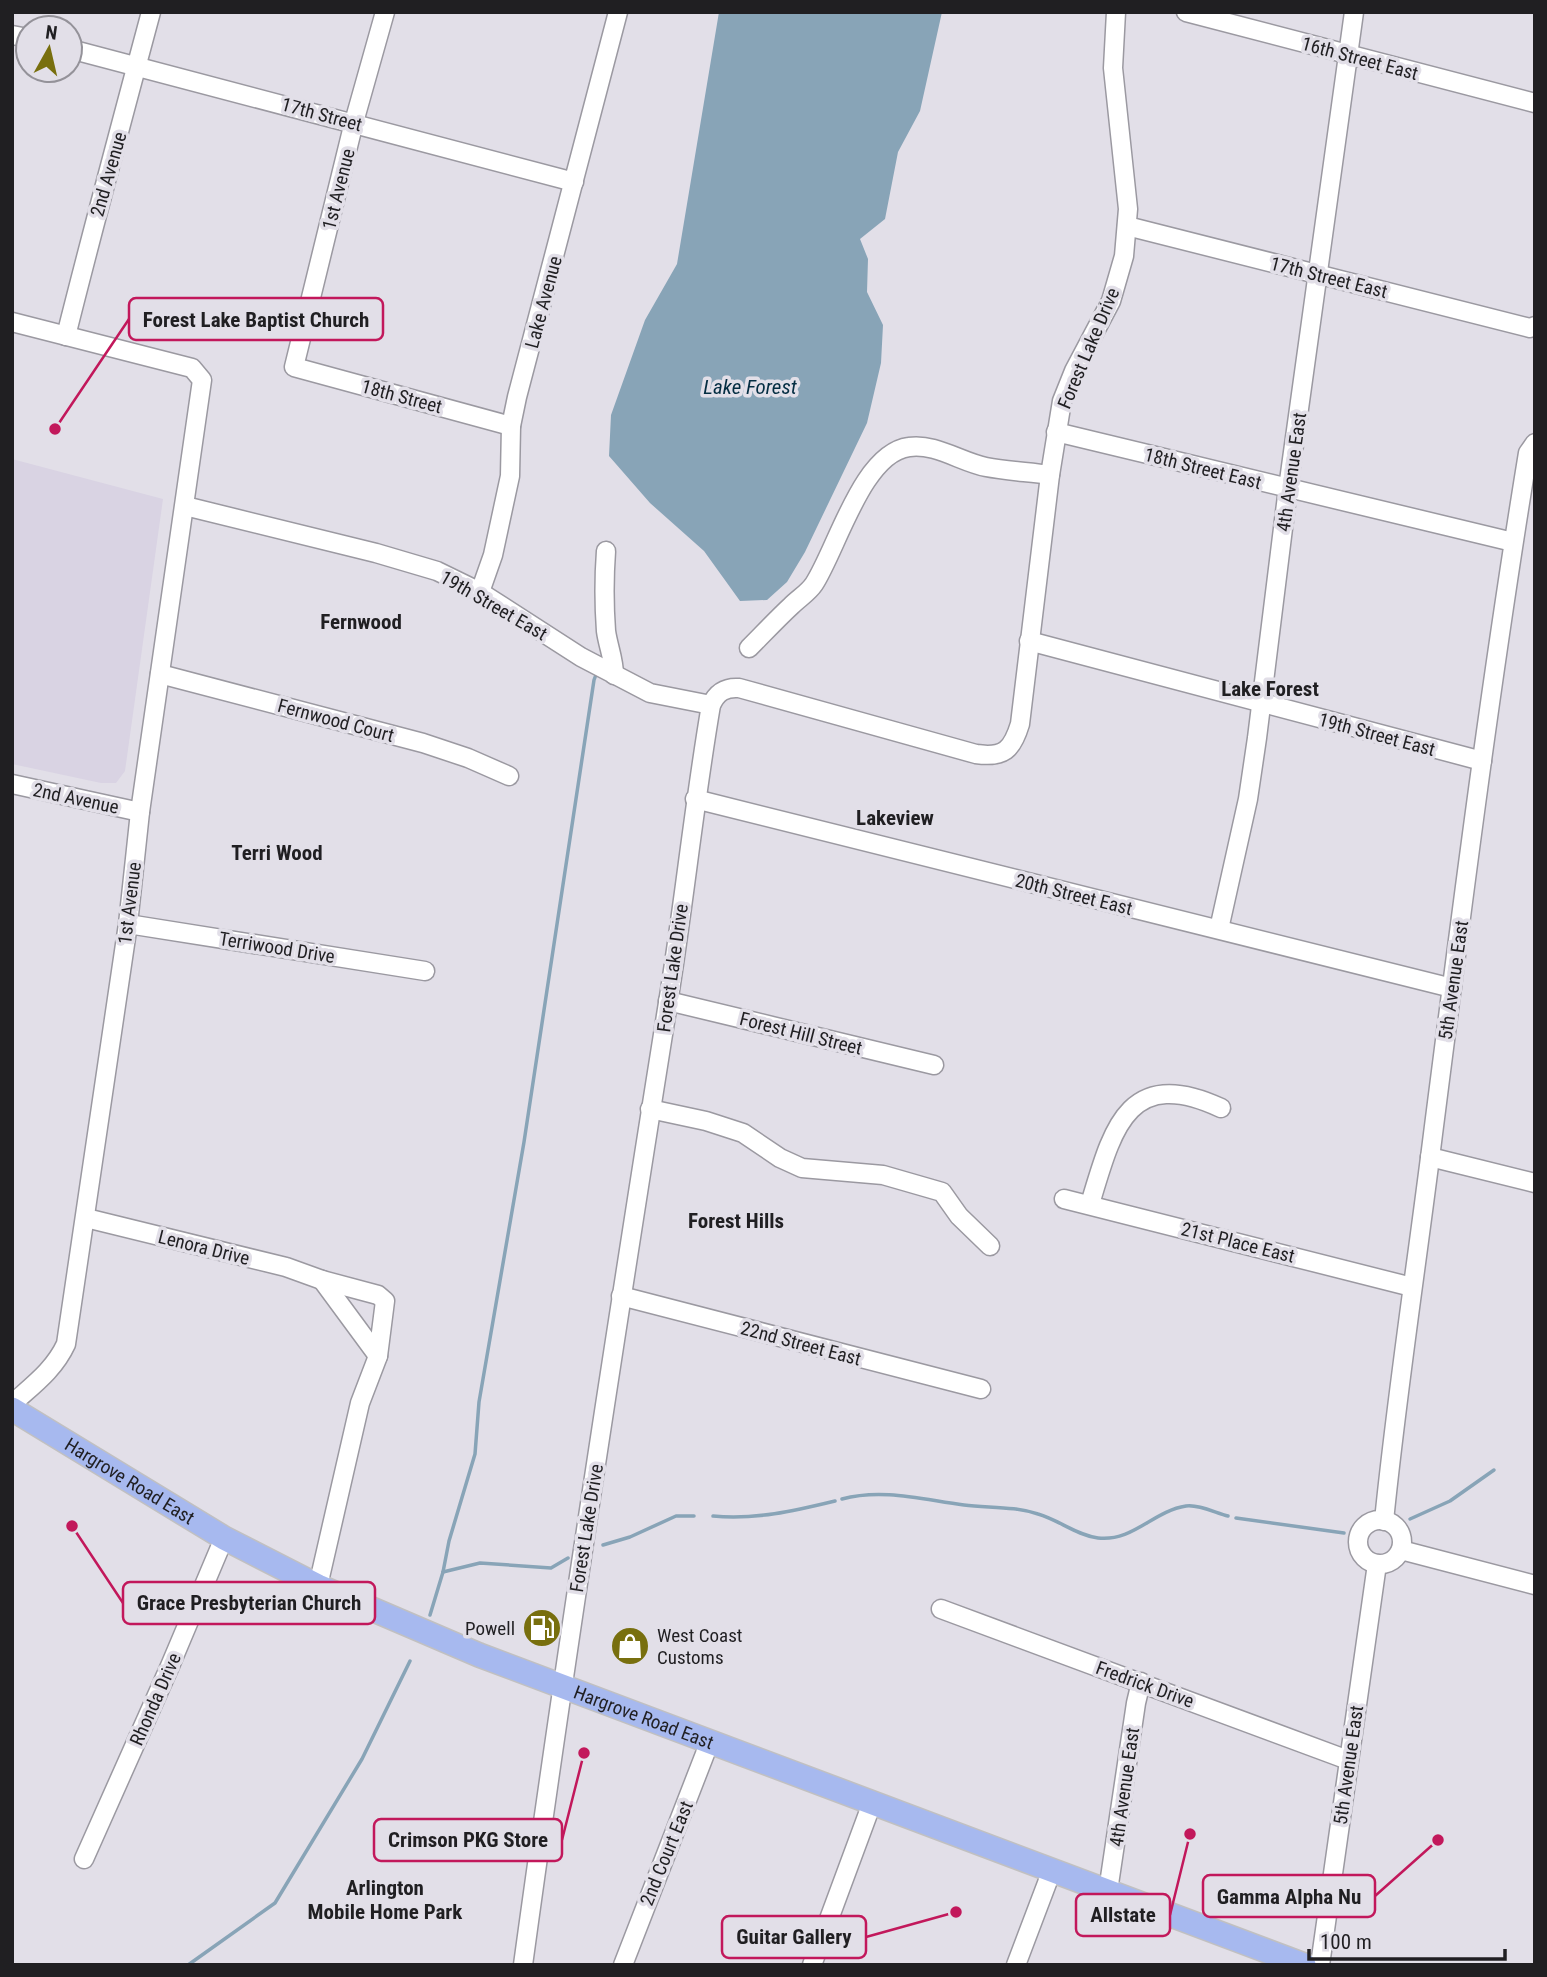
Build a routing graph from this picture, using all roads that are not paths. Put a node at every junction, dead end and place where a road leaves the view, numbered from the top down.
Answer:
1 (151, 12) edge
2 (385, 12) edge
3 (618, 12) edge
4 (1116, 12) edge
5 (1186, 12) edge
6 (1354, 12) edge
7 (84, 52) edge
8 (1348, 55) junction
9 (138, 66) junction
10 (1535, 103) edge
11 (354, 122) junction
12 (574, 182) junction
13 (1127, 226) junction
14 (1317, 274) junction
15 (12, 322) edge
16 (1532, 327) edge
17 (66, 336) junction
18 (294, 367) joint
19 (511, 426) junction
20 (1056, 432) junction
21 (1535, 443) edge
22 (1050, 475) junction
23 (1288, 488) junction
24 (185, 506) junction
25 (1513, 542) junction
26 (606, 551) dead end
27 (480, 592) junction
28 (1029, 641) junction
29 (749, 648) dead end
30 (160, 674) junction
31 (614, 675) junction
32 (1261, 703) junction
33 (711, 705) junction
34 (1482, 761) junction
35 (509, 776) dead end
36 (12, 784) edge
37 (695, 799) junction
38 (140, 812) junction
39 (128, 923) junction
40 (1219, 929) junction
41 (425, 971) dead end
42 (1452, 988) junction
43 (668, 1001) junction
44 (934, 1065) dead end
45 (1221, 1108) dead end
46 (650, 1109) junction
47 (1430, 1157) junction
48 (1535, 1183) edge
49 (1064, 1199) dead end
50 (1090, 1204) junction
51 (86, 1217) junction
52 (990, 1246) dead end
53 (322, 1280) junction
54 (1412, 1287) junction
55 (621, 1296) junction
56 (377, 1356) junction
57 (981, 1390) dead end
58 (12, 1406) edge
59 (1384, 1521) junction
60 (224, 1538) junction
61 (1401, 1550) junction
62 (1377, 1564) junction
63 (1535, 1585) edge
64 (318, 1587) junction
65 (941, 1609) dead end
66 (1142, 1682) junction
67 (562, 1685) junction
68 (710, 1741) junction
69 (1348, 1760) junction
70 (872, 1802) junction
71 (84, 1859) dead end
72 (1052, 1870) junction
73 (1108, 1891) junction
74 (523, 1965) edge
75 (623, 1965) edge
76 (812, 1965) edge
77 (1016, 1965) edge
78 (1304, 1965) edge
79 (1320, 1965) edge

1 - 9 street, 2nd Avenue
2 - 11 street, 1st Avenue
3 - 12 street, Lake Avenue
4 - 13 street, Forest Lake Drive
5 - 8 street, 16th Street East
6 - 8 street, 4th Avenue East
7 - 9 street, 17th Street
8 - 10 street, 16th Street East
8 - 14 street, 4th Avenue East
9 - 11 street, 17th Street
9 - 17 street, 2nd Avenue
11 - 12 street, 17th Street
11 - 18 street, 1st Avenue
12 - 19 street, Lake Avenue
13 - 14 street, 17th Street East
13 - 20 street, Forest Lake Drive
14 - 16 street, 17th Street East
14 - 23 street, 4th Avenue East
15 - 17 street
17 - 24 street, 1st Avenue
18 - 19 street, 18th Street
19 - 27 street, Lake Avenue
20 - 22 street, Forest Lake Drive
20 - 23 street, 18th Street East
21 - 25 street, 5th Avenue East
22 - 28 street, Forest Lake Drive
22 - 29 street
23 - 25 street, 18th Street East
23 - 32 street, 4th Avenue East
24 - 27 street, 19th Street East
24 - 30 street, 1st Avenue
25 - 34 street, 5th Avenue East
26 - 31 street
27 - 31 street, 19th Street East
28 - 32 street, 19th Street East
28 - 33 street, Forest Lake Drive
30 - 35 street, Fernwood Court
30 - 38 street, 1st Avenue
31 - 33 street, 19th Street East
32 - 34 street, 19th Street East
32 - 40 street, 4th Avenue East
33 - 37 street, Forest Lake Drive
34 - 42 street, 5th Avenue East
36 - 38 street, 2nd Avenue
37 - 40 street, 20th Street East
37 - 43 street, Forest Lake Drive
38 - 39 street, 1st Avenue
39 - 41 street, Terriwood Drive
39 - 51 street, 1st Avenue
40 - 42 street, 20th Street East
42 - 47 street, 5th Avenue East
43 - 44 street, Forest Hill Street
43 - 46 street, Forest Lake Drive
45 - 50 street
46 - 52 street
46 - 55 street, Forest Lake Drive
47 - 48 street
47 - 54 street, 5th Avenue East
49 - 50 street, 21st Place East
50 - 54 street, 21st Place East
51 - 53 street, Lenora Drive
51 - 58 street, 1st Avenue
53 - 56 street
53 - 56 street, Lenora Drive
54 - 59 street, 5th Avenue East
55 - 57 street, 22nd Street East
55 - 67 street, Forest Lake Drive
56 - 64 street, Lenora Drive
58 - 60 main road, Hargrove Road East
59 - 61 street
59 - 62 street
60 - 64 main road, Hargrove Road East
60 - 71 street, Rhonda Drive
61 - 62 street
61 - 63 street
62 - 69 street, 5th Avenue East
64 - 67 main road, Hargrove Road East
65 - 66 street, Fredrick Drive
66 - 69 street, Fredrick Drive
66 - 73 street, 4th Avenue East
67 - 68 main road, Hargrove Road East
67 - 74 street, Forest Lake Drive
68 - 70 main road, Hargrove Road East
68 - 75 street, 2nd Court East
69 - 79 street, 5th Avenue East
70 - 72 main road, Hargrove Road East
70 - 76 street
72 - 73 main road, Hargrove Road East
72 - 77 street
73 - 78 main road, Hargrove Road East

